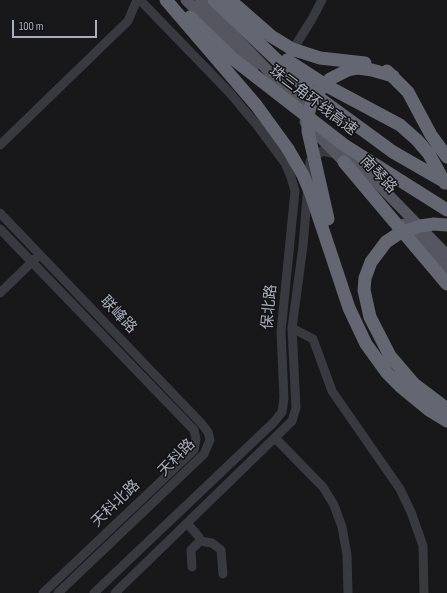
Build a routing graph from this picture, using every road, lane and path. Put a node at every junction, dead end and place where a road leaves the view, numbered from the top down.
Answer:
1 (137, 0) edge
2 (140, 0) edge
3 (166, 0) edge
4 (173, 0) edge
5 (186, 0) edge
6 (200, 0) edge
7 (214, 0) edge
8 (230, 0) edge
9 (322, 0) edge
10 (241, 28) junction
11 (393, 76) junction
12 (275, 78) junction
13 (312, 129) junction
14 (0, 145) edge
15 (447, 157) edge
16 (340, 158) junction
17 (310, 161) junction
18 (447, 183) edge
19 (447, 188) edge
20 (447, 210) edge
21 (0, 213) edge
22 (447, 225) edge
23 (0, 229) edge
24 (40, 254) junction
25 (447, 256) edge
26 (32, 262) junction
27 (447, 268) edge
28 (447, 284) edge
29 (0, 294) edge
30 (350, 307) junction
31 (292, 328) junction
32 (446, 408) edge
33 (447, 421) edge
34 (194, 430) joint
35 (275, 438) junction
36 (210, 440) joint
37 (187, 523) junction
38 (200, 541) junction
39 (192, 567) dead end
40 (223, 574) dead end
41 (43, 593) edge
42 (58, 593) edge
43 (94, 593) edge
44 (115, 593) edge
45 (348, 593) edge
46 (424, 593) edge

1 - 14 street
2 - 43 street, 保北路
3 - 30 highway
4 - 20 highway, 珠三角环线高速
5 - 13 main road, 南琴路
6 - 12 main road, 南琴路
7 - 10 highway, 珠三角环线高速
8 - 11 highway
9 - 12 street
10 - 18 highway, 珠三角环线高速
10 - 19 highway
11 - 15 highway
11 - 30 highway
12 - 25 main road, 南琴路
13 - 16 main road, 南琴路
13 - 17 street
16 - 17 street
16 - 27 main road, 南琴路
16 - 28 highway
17 - 31 street
21 - 24 street, 联峰路
22 - 32 highway
23 - 26 street, 联峰路
24 - 26 street
24 - 36 street, 联峰路
26 - 29 street
26 - 34 street, 联峰路
30 - 33 highway
31 - 35 street
31 - 46 street
34 - 41 street, 天科北路
35 - 37 street
35 - 45 street
36 - 42 street, 天科路
37 - 38 street
37 - 44 street
38 - 39 street
38 - 40 street

